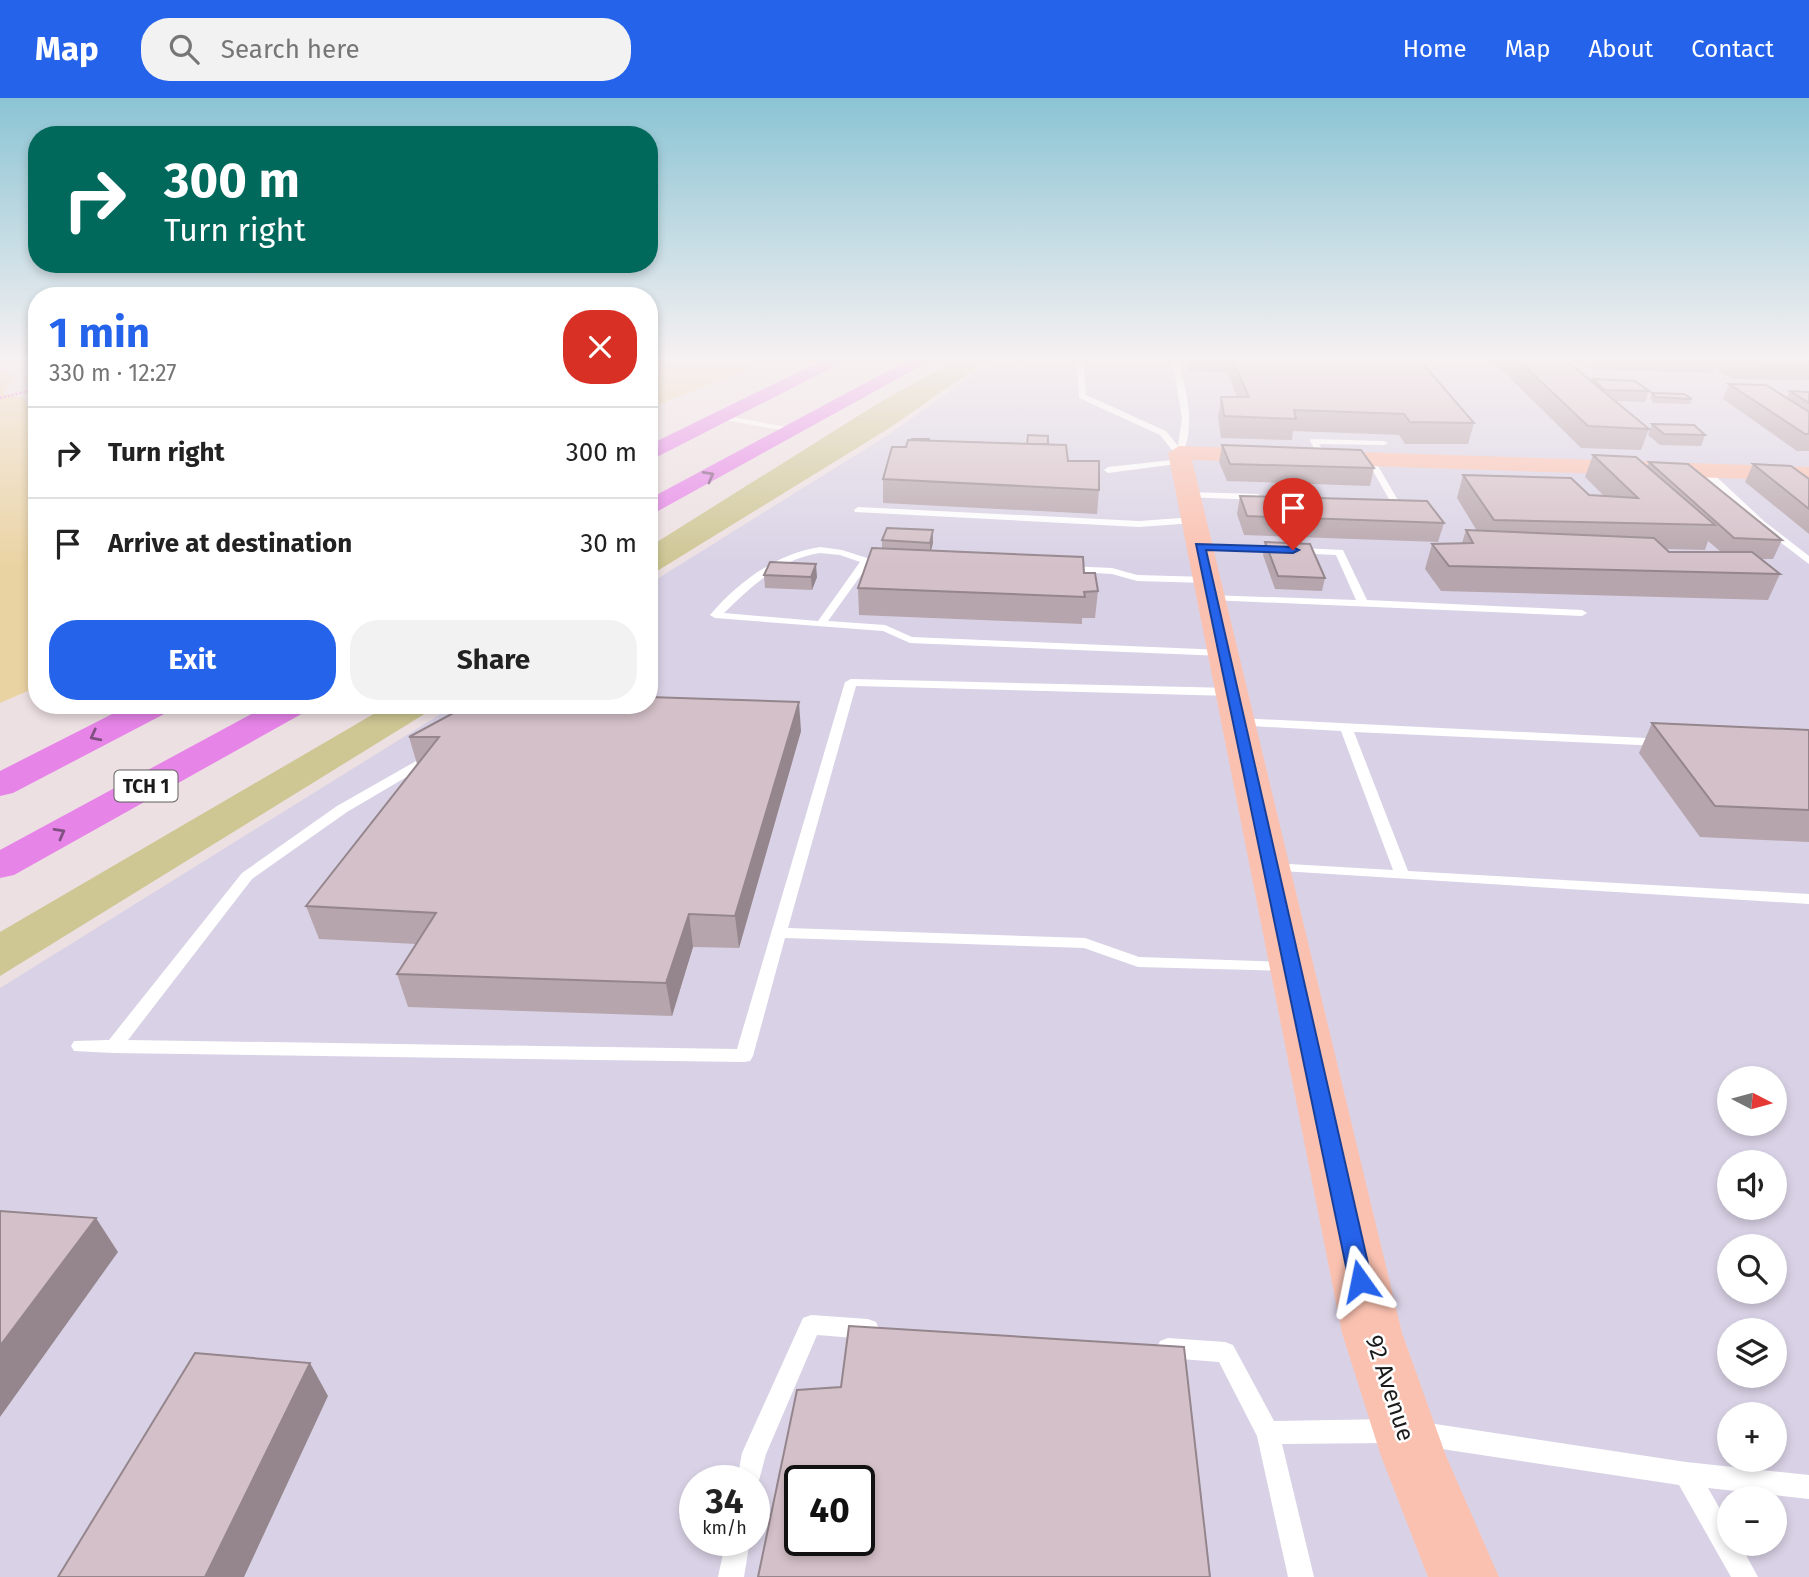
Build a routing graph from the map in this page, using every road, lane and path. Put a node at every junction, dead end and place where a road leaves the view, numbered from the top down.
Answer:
1 (702, 427) edge
2 (798, 427) edge
3 (1150, 427) edge
4 (1186, 427) edge
5 (658, 449) edge
6 (1377, 451) junction
7 (1108, 470) dead end
8 (1704, 470) junction
9 (1809, 474) edge
10 (1272, 498) edge
11 (1368, 501) edge
12 (658, 504) edge
13 (858, 510) dead end
14 (1194, 522) junction
15 (866, 561) junction
16 (1809, 561) edge
17 (893, 562) edge
18 (1057, 569) edge
19 (1363, 603) junction
20 (1582, 613) dead end
21 (821, 624) junction
22 (1223, 653) junction
23 (1235, 707) junction
24 (138, 714) edge
25 (277, 714) edge
26 (1346, 728) junction
27 (1680, 743) edge
28 (448, 747) edge
29 (0, 785) edge
30 (0, 866) edge
31 (1270, 867) junction
32 (1402, 875) junction
33 (1809, 899) edge
34 (780, 933) junction
35 (1292, 968) junction
36 (80, 1046) dead end
37 (113, 1047) junction
38 (894, 1330) edge
39 (1142, 1346) edge
40 (1403, 1431) junction
41 (1268, 1433) junction
42 (752, 1465) edge
43 (1686, 1474) junction
44 (1809, 1487) edge
45 (735, 1556) edge
46 (732, 1577) edge
47 (1301, 1577) edge
48 (1464, 1577) edge
49 (1745, 1577) edge

1 - 5 highway
12 -> 2 highway
3 - 14 lane
4 - 14 lane
6 - 8 street
6 - 11 lane
6 - 14 street
7 - 14 lane
8 - 9 street
8 - 16 lane
10 - 14 lane
13 - 14 lane
14 - 18 lane
14 - 19 lane
14 - 19 lane
14 - 22 street, 92 Avenue
15 - 17 lane
15 - 21 lane
15 - 21 lane
19 - 20 lane
21 - 22 lane
22 - 23 street, 92 Avenue
23 - 26 lane
23 - 31 street, 92 Avenue
23 - 34 lane
24 -> 29 highway
30 -> 25 highway, TCH 1
26 - 27 lane
26 - 32 lane
28 - 37 lane
31 - 32 lane
31 - 35 street, 92 Avenue
32 - 33 lane
34 - 35 lane
34 - 37 lane
35 - 40 street, 92 Avenue
36 - 37 lane
38 - 42 lane
39 - 41 lane
40 - 41 lane
40 - 43 lane
40 - 48 street, 92 Avenue
41 - 47 lane
43 - 44 lane
43 - 49 lane
45 - 46 lane

